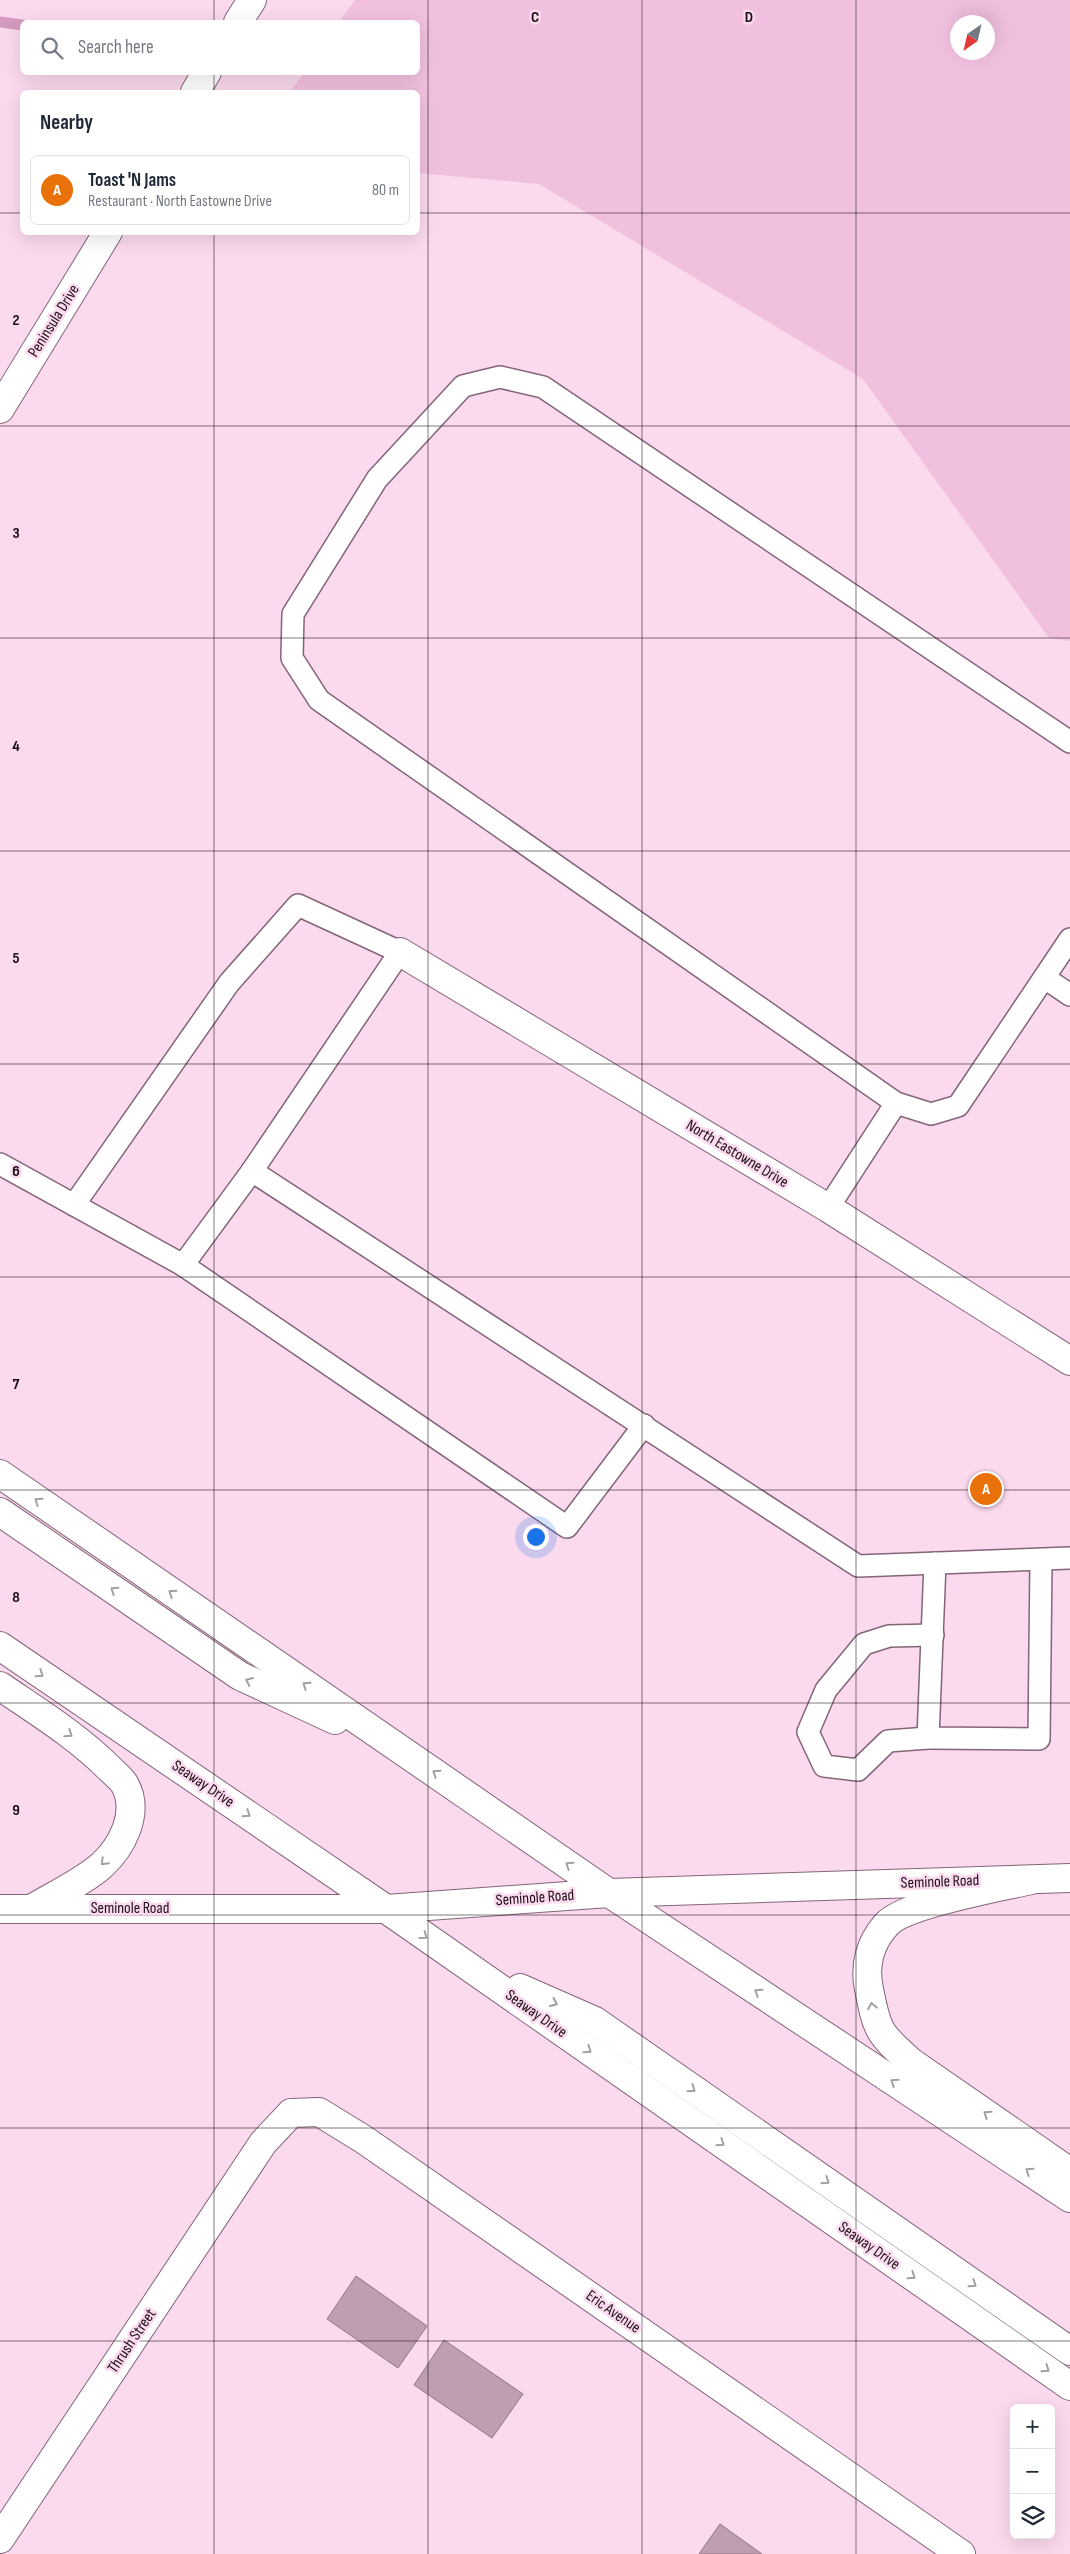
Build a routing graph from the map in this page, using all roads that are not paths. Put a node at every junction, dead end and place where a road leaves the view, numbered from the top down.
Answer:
1 (252, 0) edge
2 (239, 20) edge
3 (205, 75) edge
4 (196, 90) edge
5 (106, 235) edge
6 (0, 409) edge
7 (1070, 742) edge
8 (1070, 938) edge
9 (400, 952) junction
10 (1045, 978) junction
11 (1070, 995) edge
12 (896, 1103) junction
13 (0, 1164) edge
14 (252, 1171) junction
15 (74, 1205) junction
16 (828, 1208) junction
17 (183, 1265) junction
18 (1070, 1361) edge
19 (644, 1425) junction
20 (0, 1474) edge
21 (0, 1512) edge
22 (1070, 1558) edge
23 (1041, 1560) junction
24 (935, 1563) junction
25 (933, 1635) junction
26 (0, 1646) edge
27 (0, 1686) edge
28 (928, 1738) junction
29 (404, 1752) junction
30 (1070, 1878) edge
31 (1031, 1880) junction
32 (609, 1893) junction
33 (33, 1908) junction
34 (386, 1908) junction
35 (0, 1909) edge
36 (462, 1962) junction
37 (264, 2143) joint
38 (1070, 2172) edge
39 (1070, 2198) edge
40 (1070, 2351) edge
41 (1070, 2386) edge
42 (0, 2539) edge
43 (961, 2554) edge

1 - 2 main road
3 - 4 main road
5 - 6 main road, Peninsula Drive
7 - 12 lane
8 - 10 lane
9 - 14 lane
9 - 15 lane
9 - 16 main road, North Eastowne Drive
10 - 11 lane
10 - 12 lane
12 - 16 lane
13 - 15 lane
14 - 17 lane
14 - 19 lane
15 - 17 lane
16 - 18 main road, North Eastowne Drive
17 - 19 lane
19 - 24 lane
29 -> 20 main road
29 -> 21 main road
22 - 23 lane
23 - 24 lane
23 - 28 lane
24 - 25 lane
25 - 28 lane
25 - 28 lane
26 -> 34 main road, Seaway Drive
27 -> 33 main road
32 -> 29 main road
30 - 31 main road, Seminole Road
31 - 32 main road, Seminole Road
38 -> 31 main road
32 - 34 main road, Seminole Road
39 -> 32 main road
33 - 34 main road, Seminole Road
33 - 35 main road, Seminole Road
34 -> 36 main road, Seaway Drive
36 -> 40 main road
36 -> 41 main road, Seaway Drive
37 - 42 main road, Thrush Street
37 - 43 main road, Eric Avenue

